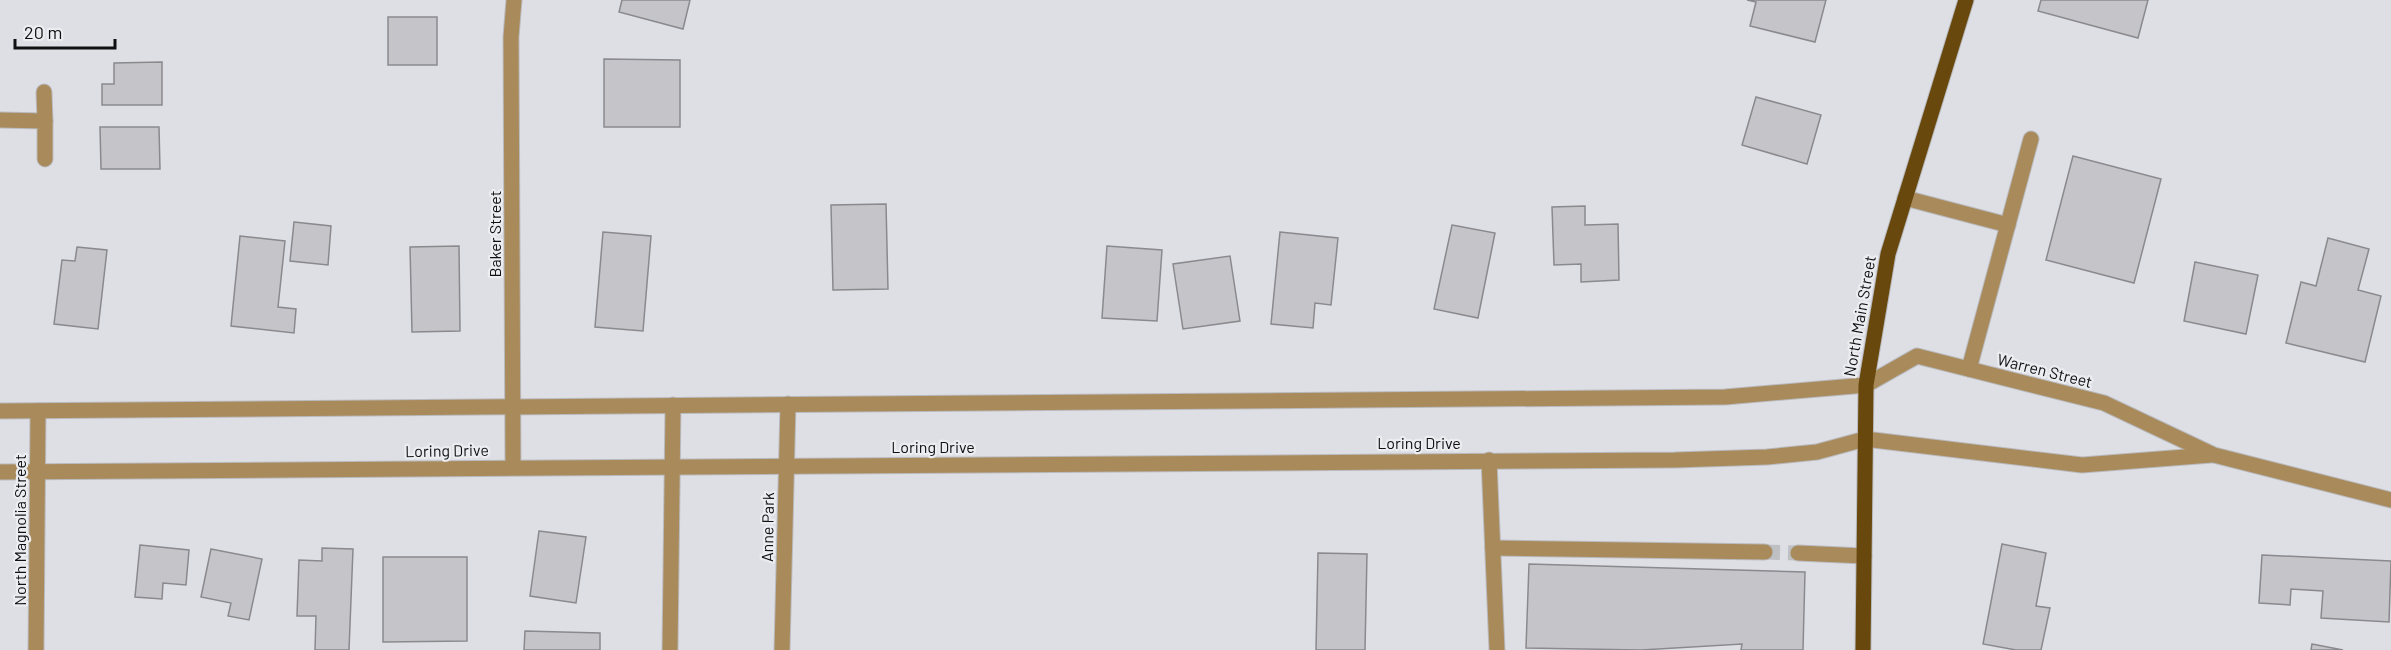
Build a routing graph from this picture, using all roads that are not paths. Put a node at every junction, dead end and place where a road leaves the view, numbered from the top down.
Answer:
1 (514, 0) edge
2 (1966, 0) edge
3 (45, 93) dead end
4 (0, 120) edge
5 (45, 121) junction
6 (2031, 140) dead end
7 (45, 159) dead end
8 (1905, 198) junction
9 (2008, 225) junction
10 (1969, 369) junction
11 (1866, 385) junction
12 (788, 404) junction
13 (673, 405) junction
14 (512, 406) junction
15 (0, 411) edge
16 (38, 411) junction
17 (1865, 439) junction
18 (2214, 455) junction
19 (1488, 460) junction
20 (787, 465) junction
21 (672, 466) junction
22 (513, 467) junction
23 (38, 471) junction
24 (0, 472) edge
25 (2391, 500) edge
26 (1492, 548) junction
27 (1765, 552) tunnel mouth
28 (1798, 553) tunnel mouth
29 (1864, 556) junction
30 (36, 650) edge
31 (670, 650) edge
32 (782, 650) edge
33 (1497, 650) edge
34 (1863, 650) edge

1 - 14 street, Baker Street
2 - 8 main road, North Main Street
3 - 5 street
4 - 5 street
5 - 7 street
6 - 9 street
8 - 9 street
8 - 11 main road, North Main Street
9 - 10 street
10 - 11 street, Warren Street
10 - 18 street, Warren Street
11 - 12 street
11 - 17 main road, North Main Street
12 - 13 street
12 - 20 street, Anne Park
13 - 14 street
13 - 21 street
14 - 16 street
14 - 22 street, Baker Street
15 - 16 street
16 - 23 street, North Magnolia Street
17 - 18 street, Warren Street
17 - 19 street, Loring Drive
17 - 29 main road, North Main Street
18 - 25 street, Warren Street
19 - 20 street, Loring Drive
19 - 26 street
20 - 21 street, Loring Drive
20 - 32 street, Anne Park
21 - 22 street, Loring Drive
21 - 31 street
22 - 23 street, Loring Drive
23 - 24 street, Loring Drive
23 - 30 street, North Magnolia Street
26 - 27 street
26 - 33 street
28 - 29 street
29 - 34 main road, North Main Street

